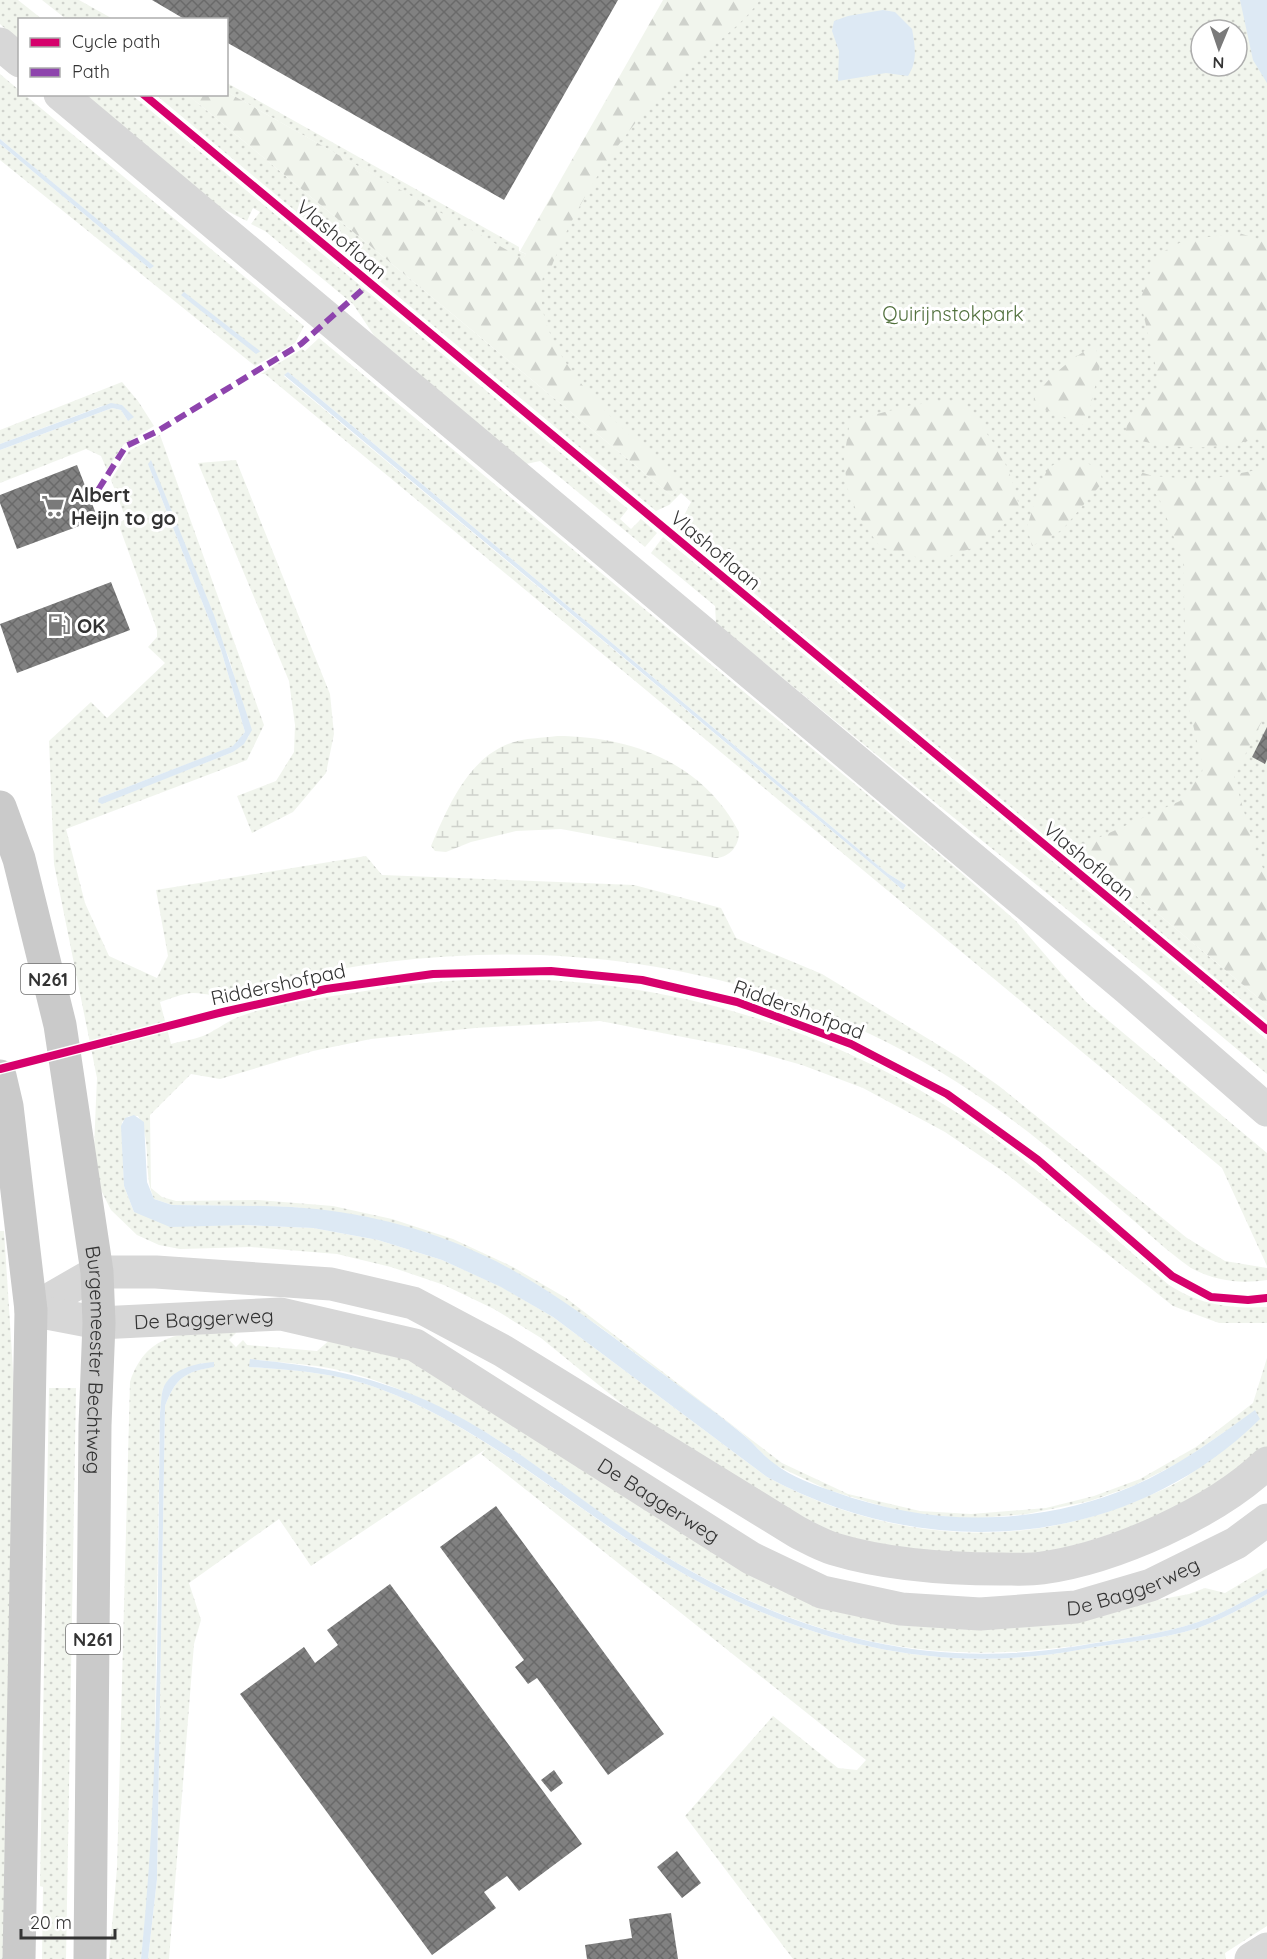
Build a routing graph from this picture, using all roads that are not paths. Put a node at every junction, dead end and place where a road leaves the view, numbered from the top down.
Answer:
1 (0, 44) edge
2 (18, 59) edge
3 (62, 96) edge
4 (0, 807) edge
5 (0, 1076) edge
6 (1267, 1110) edge
7 (97, 1272) junction
8 (31, 1310) junction
9 (99, 1323) junction
10 (1267, 1463) edge
11 (1267, 1520) edge
12 (1267, 1949) edge
13 (19, 1959) edge
14 (90, 1959) edge
15 (1251, 1959) edge

1 - 2 street
3 - 6 street
4 - 7 main road, Burgemeester Bechtweg / N261
5 - 8 main road
7 - 8 street, De Baggerweg
7 - 9 main road, Burgemeester Bechtweg / N261
7 - 10 street, De Baggerweg
8 - 9 street, De Baggerweg
8 - 13 main road
9 - 11 street, De Baggerweg
9 - 14 main road, Burgemeester Bechtweg / N261
12 - 15 street

